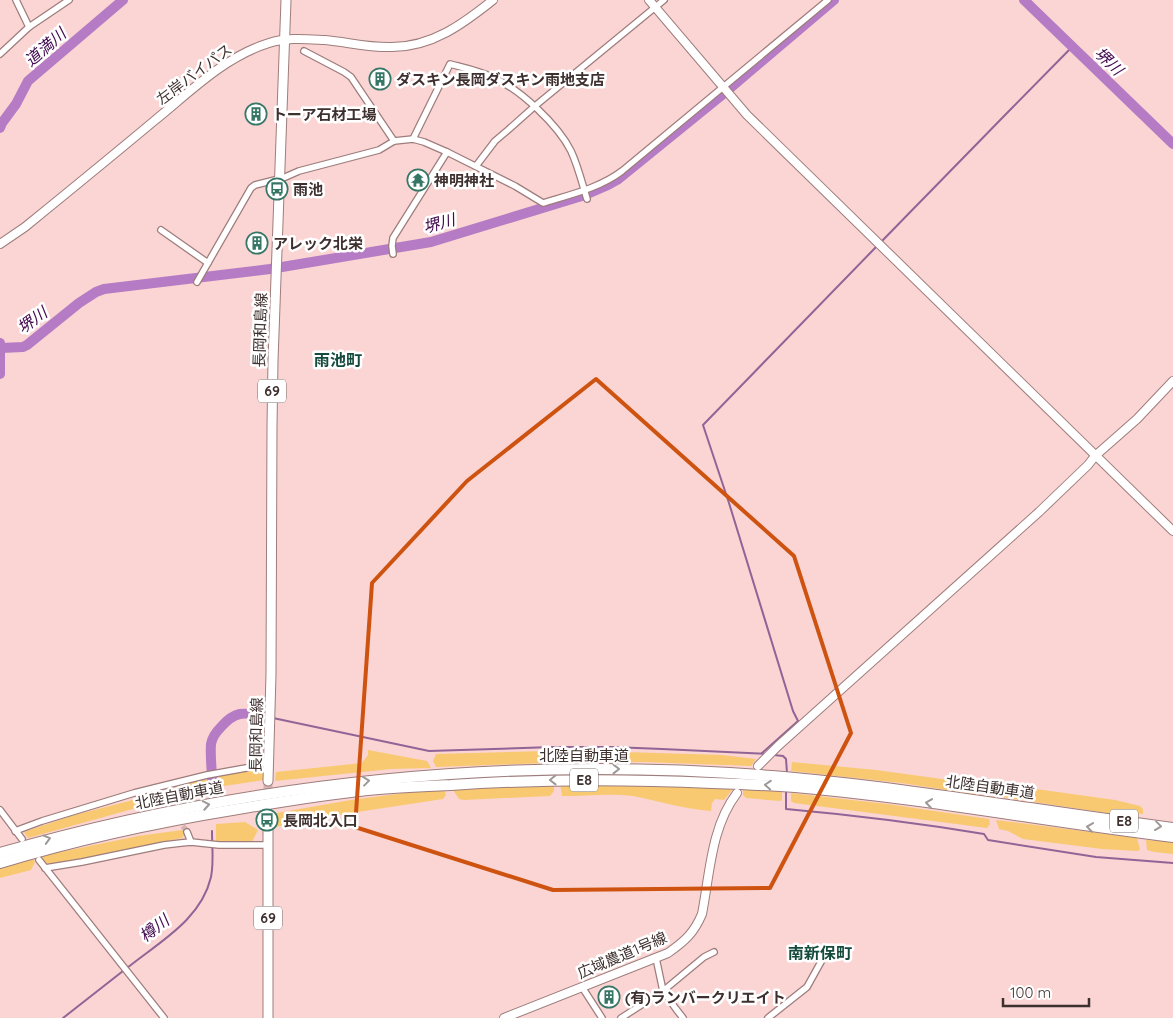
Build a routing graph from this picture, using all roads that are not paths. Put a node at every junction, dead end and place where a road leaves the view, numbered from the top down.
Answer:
1 (16, 0) edge
2 (69, 0) edge
3 (286, 0) edge
4 (493, 0) edge
5 (649, 0) edge
6 (664, 0) edge
7 (828, 0) edge
8 (655, 7) junction
9 (29, 27) junction
10 (284, 39) junction
11 (304, 51) dead end
12 (0, 54) edge
13 (723, 87) junction
14 (535, 106) junction
15 (413, 139) junction
16 (394, 141) junction
17 (447, 152) junction
18 (476, 166) junction
19 (280, 179) junction
20 (584, 190) junction
21 (587, 199) dead end
22 (161, 230) dead end
23 (0, 244) edge
24 (394, 254) dead end
25 (208, 262) junction
26 (197, 282) dead end
27 (1173, 381) edge
28 (1095, 456) junction
29 (1173, 531) edge
30 (269, 762) junction
31 (758, 766) dead end
32 (268, 781) tunnel mouth
33 (155, 788) junction
34 (737, 793) dead end
35 (161, 796) tunnel mouth
36 (0, 810) edge
37 (268, 819) tunnel mouth
38 (1173, 828) edge
39 (16, 831) junction
40 (187, 832) tunnel mouth
41 (1173, 837) edge
42 (22, 839) dead end
43 (192, 842) junction
44 (269, 845) junction
45 (0, 853) edge
46 (39, 860) dead end
47 (0, 863) edge
48 (45, 868) junction
49 (714, 952) dead end
50 (656, 958) junction
51 (822, 960) dead end
52 (582, 987) junction
53 (663, 991) junction
54 (164, 1018) edge
55 (268, 1018) edge
56 (504, 1018) edge
57 (602, 1018) edge
58 (621, 1018) edge
59 (684, 1018) edge
60 (768, 1018) edge

1 - 9 street
2 - 9 street
3 - 10 main road, 長岡和島線 / 69
4 - 10 street, 左岸バイパス
5 - 8 street
6 - 8 street
7 - 13 street
8 - 13 street
8 - 14 street
9 - 12 street
10 - 19 main road, 長岡和島線 / 69
10 - 23 street, 左岸バイパス
11 - 16 street
13 - 20 street
13 - 28 street
14 - 15 street
14 - 18 street
14 - 20 street
15 - 16 street
15 - 17 street
16 - 19 street
17 - 18 street
17 - 24 street
18 - 20 street
19 - 25 street
19 - 30 main road, 長岡和島線 / 69
20 - 21 street
22 - 25 street
25 - 26 street
27 - 28 street
28 - 29 street
28 - 31 street
30 - 32 main road, 長岡和島線 / 69
30 - 33 street
33 - 35 street
33 - 39 street
34 - 50 street, 広域農道1号線
36 - 39 street
37 - 44 main road, 69
45 -> 38 highway, 北陸自動車道 / E8
39 - 42 street
40 - 43 street
41 -> 47 highway, 北陸自動車道 / E8
43 - 44 street
43 - 48 street
44 - 55 main road, 69
46 - 48 street
48 - 54 street
49 - 53 street
50 - 52 street, 広域農道1号線
50 - 53 street
51 - 60 street
52 - 56 street, 広域農道1号線
52 - 57 street
53 - 58 street
53 - 59 street

